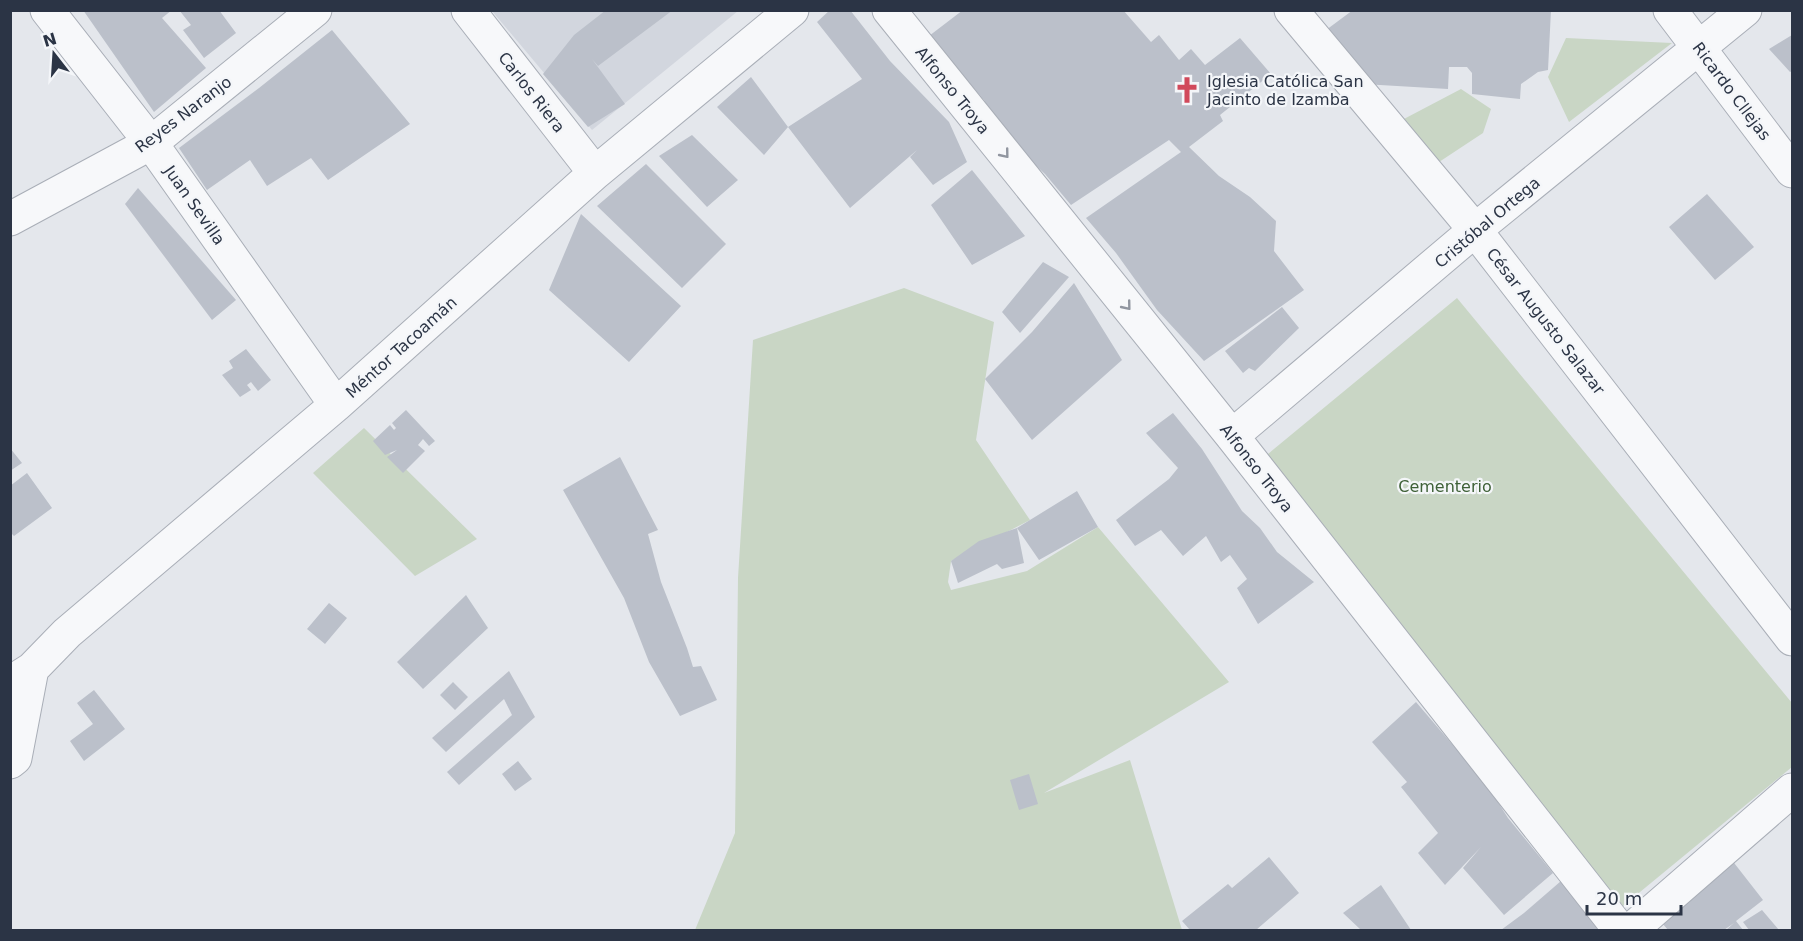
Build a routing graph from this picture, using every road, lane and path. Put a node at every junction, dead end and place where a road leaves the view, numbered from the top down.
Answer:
1 (47, 10) edge
2 (315, 10) edge
3 (468, 10) edge
4 (792, 10) edge
5 (889, 10) edge
6 (1291, 10) edge
7 (1670, 10) edge
8 (1745, 10) edge
9 (1699, 47) junction
10 (151, 142) junction
11 (1792, 171) edge
12 (595, 173) junction
13 (10, 219) edge
14 (1475, 230) junction
15 (336, 405) junction
16 (1232, 436) junction
17 (1792, 639) edge
18 (21, 676) edge
19 (10, 762) edge
20 (1792, 790) edge
21 (1620, 930) edge
22 (1631, 930) edge

1 - 10 street, Juan Sevilla
2 - 10 street, Reyes Naranjo
3 - 12 street, Carlos Riera
4 - 12 street, Méntor Tacoamán
5 -> 16 street, Alfonso Troya
6 - 14 street, César Augusto Salazar
7 - 9 street, Ricardo Cllejas
8 - 9 street, Cristóbal Ortega
9 - 11 street, Ricardo Cllejas
9 - 14 street, Cristóbal Ortega
10 - 13 street, Reyes Naranjo
10 - 15 street, Juan Sevilla
12 - 15 street, Méntor Tacoamán
14 - 16 street, Cristóbal Ortega
14 - 17 street, César Augusto Salazar
15 - 18 street, Méntor Tacoamán
16 - 21 street, Alfonso Troya
18 - 19 street
20 - 22 street

